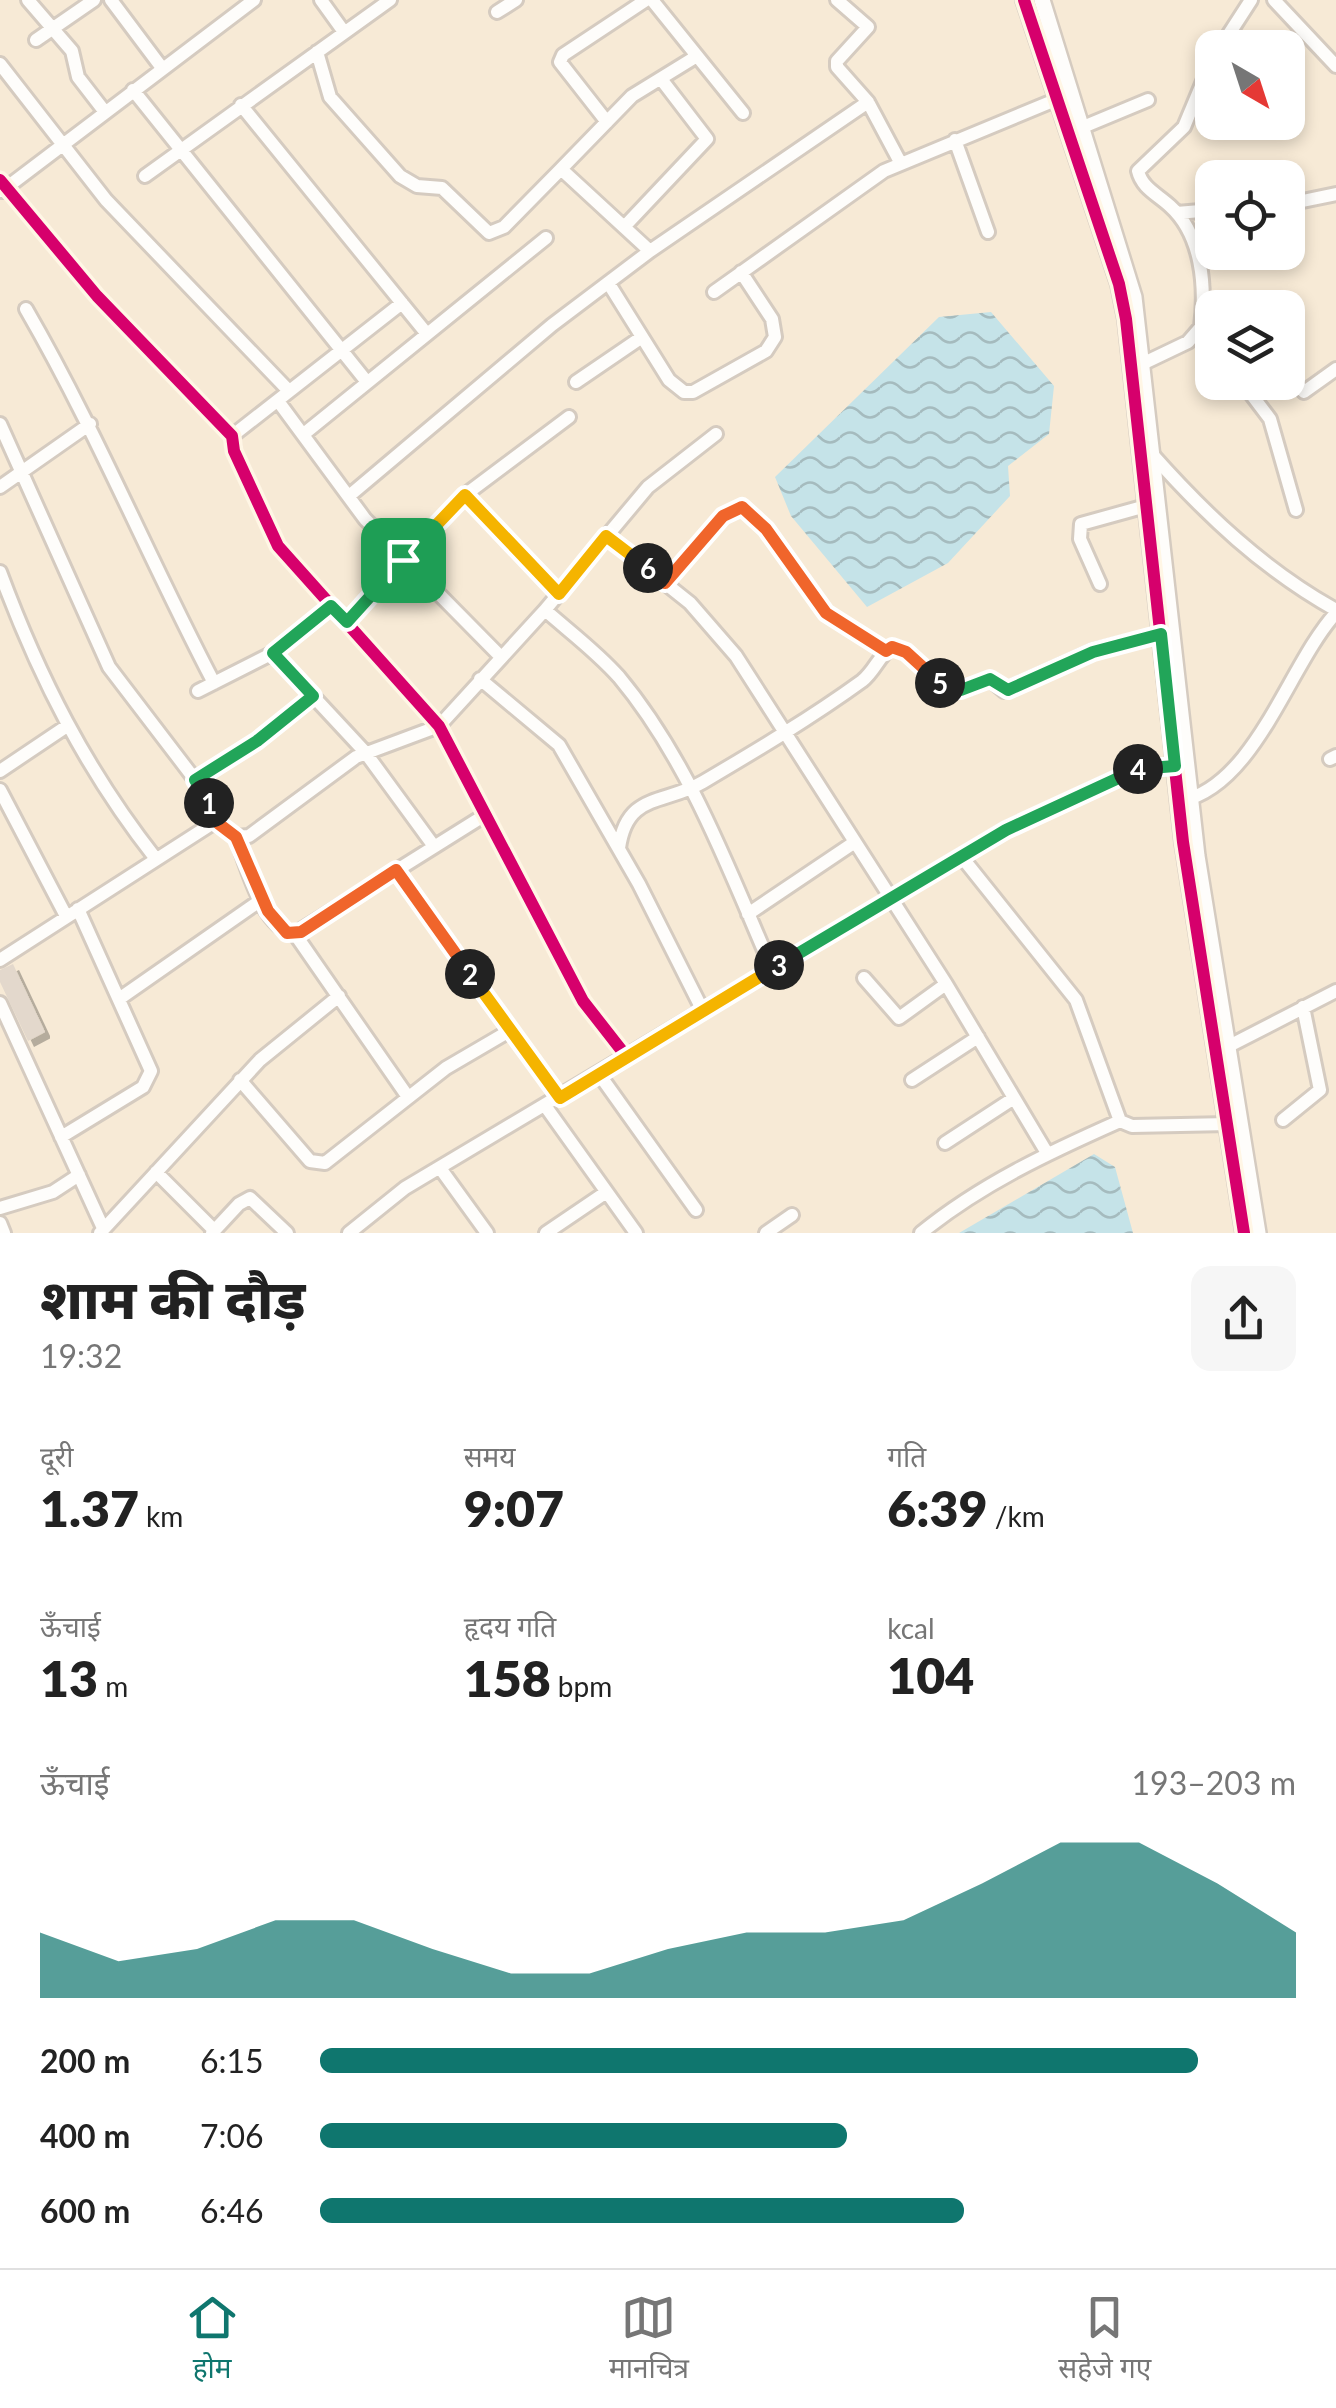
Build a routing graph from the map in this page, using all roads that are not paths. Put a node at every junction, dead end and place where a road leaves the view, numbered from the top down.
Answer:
1 (28, 0) edge
2 (94, 0) edge
3 (112, 0) edge
4 (321, 0) edge
5 (390, 0) edge
6 (516, 0) edge
7 (649, 0) edge
8 (837, 0) edge
9 (1024, 0) edge
10 (1042, 0) edge
11 (1251, 0) edge
12 (1274, 0) edge
13 (244, 3) edge
14 (497, 12) dead end
15 (52, 28) junction
16 (1232, 30) edge
17 (344, 32) junction
18 (36, 40) dead end
19 (317, 52) junction
20 (697, 56) junction
21 (0, 64) edge
22 (1336, 66) edge
23 (162, 68) junction
24 (662, 79) junction
25 (133, 90) junction
26 (1066, 96) junction
27 (1148, 100) dead end
28 (1195, 101) edge
29 (868, 102) junction
30 (242, 105) junction
31 (105, 112) junction
32 (743, 112) dead end
33 (607, 122) junction
34 (1083, 127) junction
35 (955, 140) junction
36 (63, 143) junction
37 (182, 148) junction
38 (900, 162) junction
39 (561, 169) junction
40 (145, 176) dead end
41 (2, 187) edge
42 (1336, 194) edge
43 (1305, 200) edge
44 (1195, 211) edge
45 (1177, 213) junction
46 (624, 227) junction
47 (988, 232) dead end
48 (546, 238) dead end
49 (650, 252) junction
50 (742, 272) junction
51 (609, 284) junction
52 (1201, 290) edge
53 (714, 292) dead end
54 (402, 303) junction
55 (26, 309) dead end
56 (426, 334) junction
57 (642, 336) junction
58 (1195, 336) edge
59 (340, 348) junction
60 (1142, 364) junction
61 (1336, 369) edge
62 (367, 382) junction
63 (576, 382) dead end
64 (289, 391) junction
65 (1305, 391) edge
66 (1255, 400) edge
67 (278, 401) junction
68 (569, 418) dead end
69 (0, 424) edge
70 (90, 424) junction
71 (305, 432) junction
72 (716, 434) dead end
73 (232, 436) junction
74 (1151, 453) junction
75 (22, 469) junction
76 (0, 487) edge
77 (465, 495) junction
78 (349, 496) junction
79 (1146, 506) junction
80 (1296, 510) dead end
81 (606, 536) junction
82 (403, 560) junction
83 (0, 572) edge
84 (665, 583) junction
85 (1100, 584) dead end
86 (559, 594) junction
87 (331, 606) junction
88 (545, 610) junction
89 (1336, 612) edge
90 (347, 622) junction
91 (1161, 634) junction
92 (886, 651) junction
93 (273, 653) junction
94 (501, 658) junction
95 (480, 679) junction
96 (214, 683) junction
97 (198, 691) dead end
98 (313, 696) junction
99 (67, 726) junction
100 (439, 726) junction
101 (783, 734) junction
102 (365, 752) junction
103 (1175, 766) junction
104 (0, 770) edge
105 (195, 780) junction
106 (690, 790) junction
107 (0, 791) edge
108 (1185, 801) junction
109 (485, 815) junction
110 (219, 824) junction
111 (236, 837) junction
112 (855, 842) junction
113 (433, 845) junction
114 (619, 848) junction
115 (960, 856) junction
116 (156, 858) junction
117 (396, 870) junction
118 (261, 900) junction
119 (892, 901) junction
120 (72, 913) junction
121 (748, 914) junction
122 (295, 934) junction
123 (0, 960) edge
124 (772, 969) junction
125 (864, 978) dead end
126 (946, 984) junction
127 (1336, 991) edge
128 (340, 996) junction
129 (119, 999) junction
130 (0, 1003) edge
131 (1302, 1007) junction
132 (702, 1010) junction
133 (511, 1030) junction
134 (978, 1038) junction
135 (1229, 1046) junction
136 (626, 1056) junction
137 (599, 1074) junction
138 (240, 1080) junction
139 (912, 1080) dead end
140 (408, 1097) junction
141 (560, 1098) junction
142 (1014, 1098) junction
143 (546, 1107) junction
144 (1283, 1120) dead end
145 (1120, 1122) junction
146 (1230, 1124) junction
147 (61, 1137) junction
148 (945, 1143) dead end
149 (1047, 1153) junction
150 (440, 1168) junction
151 (156, 1172) junction
152 (78, 1175) junction
153 (604, 1193) junction
154 (0, 1208) edge
155 (696, 1210) dead end
156 (792, 1215) dead end
157 (0, 1222) edge
158 (101, 1231) edge
159 (213, 1232) edge
160 (4, 1233) edge
161 (287, 1233) edge
162 (349, 1233) edge
163 (487, 1233) edge
164 (546, 1233) edge
165 (636, 1233) edge
166 (766, 1233) edge
167 (921, 1233) edge
168 (1244, 1233) edge
169 (1258, 1233) edge

1 - 15 street
2 - 15 street
3 - 23 street
4 - 17 street
5 - 17 street
6 - 14 street
7 - 20 street
7 - 33 street
8 - 29 street
9 - 26 street
10 - 26 street
11 - 16 street
12 - 22 street
13 - 23 street
15 - 18 street
15 - 31 street
17 - 19 street
19 - 30 street
19 - 39 street
20 - 24 street
20 - 32 street
21 - 36 street
23 - 25 street
24 - 33 street
24 - 46 street
25 - 31 street
25 - 37 street
26 - 34 street
26 - 35 street
26 - 79 street
27 - 34 street
28 - 45 street
29 - 38 street
29 - 49 street
30 - 37 street
30 - 54 street
31 - 36 street
33 - 39 street
34 - 60 street
35 - 38 street
35 - 47 street
36 - 41 street
36 - 64 street
37 - 40 street
37 - 59 street
38 - 50 street
39 - 46 street
41 - 73 street
42 - 43 street
44 - 45 street
45 - 52 street
46 - 49 street
48 - 56 street
49 - 51 street
50 - 53 street
50 - 57 street
51 - 57 street
51 - 78 street
54 - 56 street
54 - 59 street
55 - 70 street
56 - 62 street
57 - 63 street
58 - 60 street
59 - 62 street
59 - 64 street
60 - 74 street
61 - 65 street
62 - 71 street
64 - 67 street
66 - 80 street
67 - 71 street
67 - 73 street
68 - 77 street
69 - 75 street
70 - 75 street
70 - 96 street
71 - 78 street
72 - 81 street
73 - 87 street
74 - 89 street
74 - 108 street
75 - 76 street
75 - 105 street
77 - 82 street
77 - 86 street
78 - 82 street
79 - 85 street
79 - 91 street
81 - 84 street
81 - 86 street
82 - 90 street
82 - 94 street
83 - 99 street
84 - 92 street
84 - 101 street
86 - 88 street
87 - 90 street
87 - 93 street
88 - 94 street
88 - 106 street
89 - 108 street
90 - 100 street
91 - 92 street
91 - 103 street
92 - 101 street
93 - 96 street
93 - 98 street
94 - 95 street
95 - 100 street
95 - 114 street
96 - 97 street
98 - 102 street
98 - 105 street
99 - 104 street
99 - 116 street
100 - 102 street
100 - 109 street
101 - 106 street
101 - 112 street
102 - 111 street
102 - 113 street
103 - 108 street
103 - 115 street
105 - 110 street
106 - 114 street
106 - 121 street
107 - 120 street
108 - 135 street
108 - 146 street
109 - 113 street
109 - 136 street
110 - 111 street
110 - 116 street
111 - 118 street
112 - 119 street
112 - 121 street
113 - 117 street
114 - 132 street
115 - 119 street
115 - 145 street
116 - 120 street
117 - 122 street
117 - 133 street
118 - 122 street
118 - 129 street
119 - 124 street
119 - 126 street
120 - 123 street
120 - 129 street
121 - 124 street
122 - 128 street
124 - 132 street
125 - 126 street
126 - 134 street
127 - 131 street
128 - 138 street
128 - 140 street
129 - 147 street
130 - 147 street
131 - 135 street
131 - 144 street
132 - 136 street
133 - 140 street
133 - 141 street
134 - 139 street
134 - 142 street
135 - 169 street
136 - 137 street
137 - 141 street
137 - 155 street
138 - 140 street
138 - 151 street
141 - 143 street
142 - 148 street
142 - 149 street
143 - 150 street
143 - 153 street
145 - 146 street
145 - 149 street
146 - 168 street
147 - 152 street
149 - 167 street
150 - 162 street
150 - 163 street
151 - 158 street
151 - 159 street
152 - 154 street
152 - 158 street
153 - 164 street
153 - 165 street
156 - 166 street
157 - 160 street
159 - 161 street

